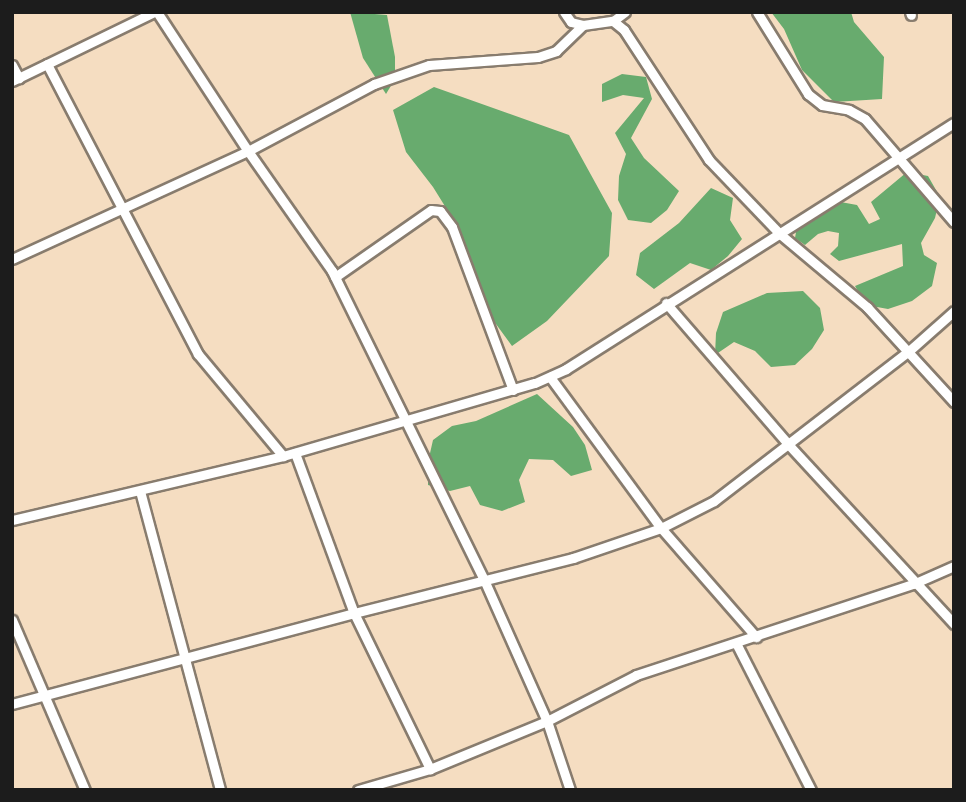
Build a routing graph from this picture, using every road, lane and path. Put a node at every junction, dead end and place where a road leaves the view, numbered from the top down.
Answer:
1 (155, 12) edge
2 (564, 12) edge
3 (625, 12) edge
4 (757, 12) edge
5 (613, 20) junction
6 (583, 24) junction
7 (47, 64) junction
8 (12, 65) edge
9 (16, 80) edge
10 (954, 123) edge
11 (248, 151) junction
12 (900, 157) junction
13 (120, 208) junction
14 (954, 222) edge
15 (780, 234) junction
16 (12, 259) edge
17 (335, 277) junction
18 (666, 303) junction
19 (954, 311) edge
20 (909, 351) junction
21 (550, 377) junction
22 (513, 390) junction
23 (954, 401) edge
24 (404, 421) junction
25 (788, 444) junction
26 (295, 453) junction
27 (283, 456) junction
28 (140, 491) junction
29 (12, 520) edge
30 (661, 528) junction
31 (954, 566) edge
32 (485, 582) junction
33 (913, 584) junction
34 (354, 612) junction
35 (12, 620) edge
36 (954, 624) edge
37 (756, 637) junction
38 (736, 643) junction
39 (187, 658) junction
40 (45, 696) junction
41 (12, 704) edge
42 (547, 721) junction
43 (430, 769) junction
44 (85, 790) edge
45 (220, 790) edge
46 (358, 790) edge
47 (570, 790) edge
48 (811, 790) edge

1 - 7 street
1 - 11 street
2 - 6 street
3 - 5 street
4 - 12 street
5 - 6 street
5 - 15 street
6 - 11 street
7 - 9 street
7 - 13 street
8 - 9 street
10 - 12 street
11 - 13 street
11 - 17 street
12 - 14 street
12 - 15 street
13 - 16 street
13 - 27 street
15 - 18 street
15 - 20 street
17 - 22 street
17 - 24 street
18 - 21 street
18 - 25 street
19 - 20 street
20 - 23 street
20 - 25 street
21 - 22 street
21 - 30 street
22 - 24 street
24 - 26 street
24 - 32 street
25 - 30 street
25 - 33 street
26 - 27 street
26 - 34 street
27 - 28 street
28 - 29 street
28 - 39 street
30 - 32 street
30 - 37 street
31 - 33 street
32 - 34 street
32 - 42 street
33 - 36 street
33 - 37 street
34 - 39 street
34 - 43 street
35 - 40 street
37 - 38 street
38 - 42 street
38 - 48 street
39 - 40 street
39 - 45 street
40 - 41 street
40 - 44 street
42 - 43 street
42 - 47 street
43 - 46 street

